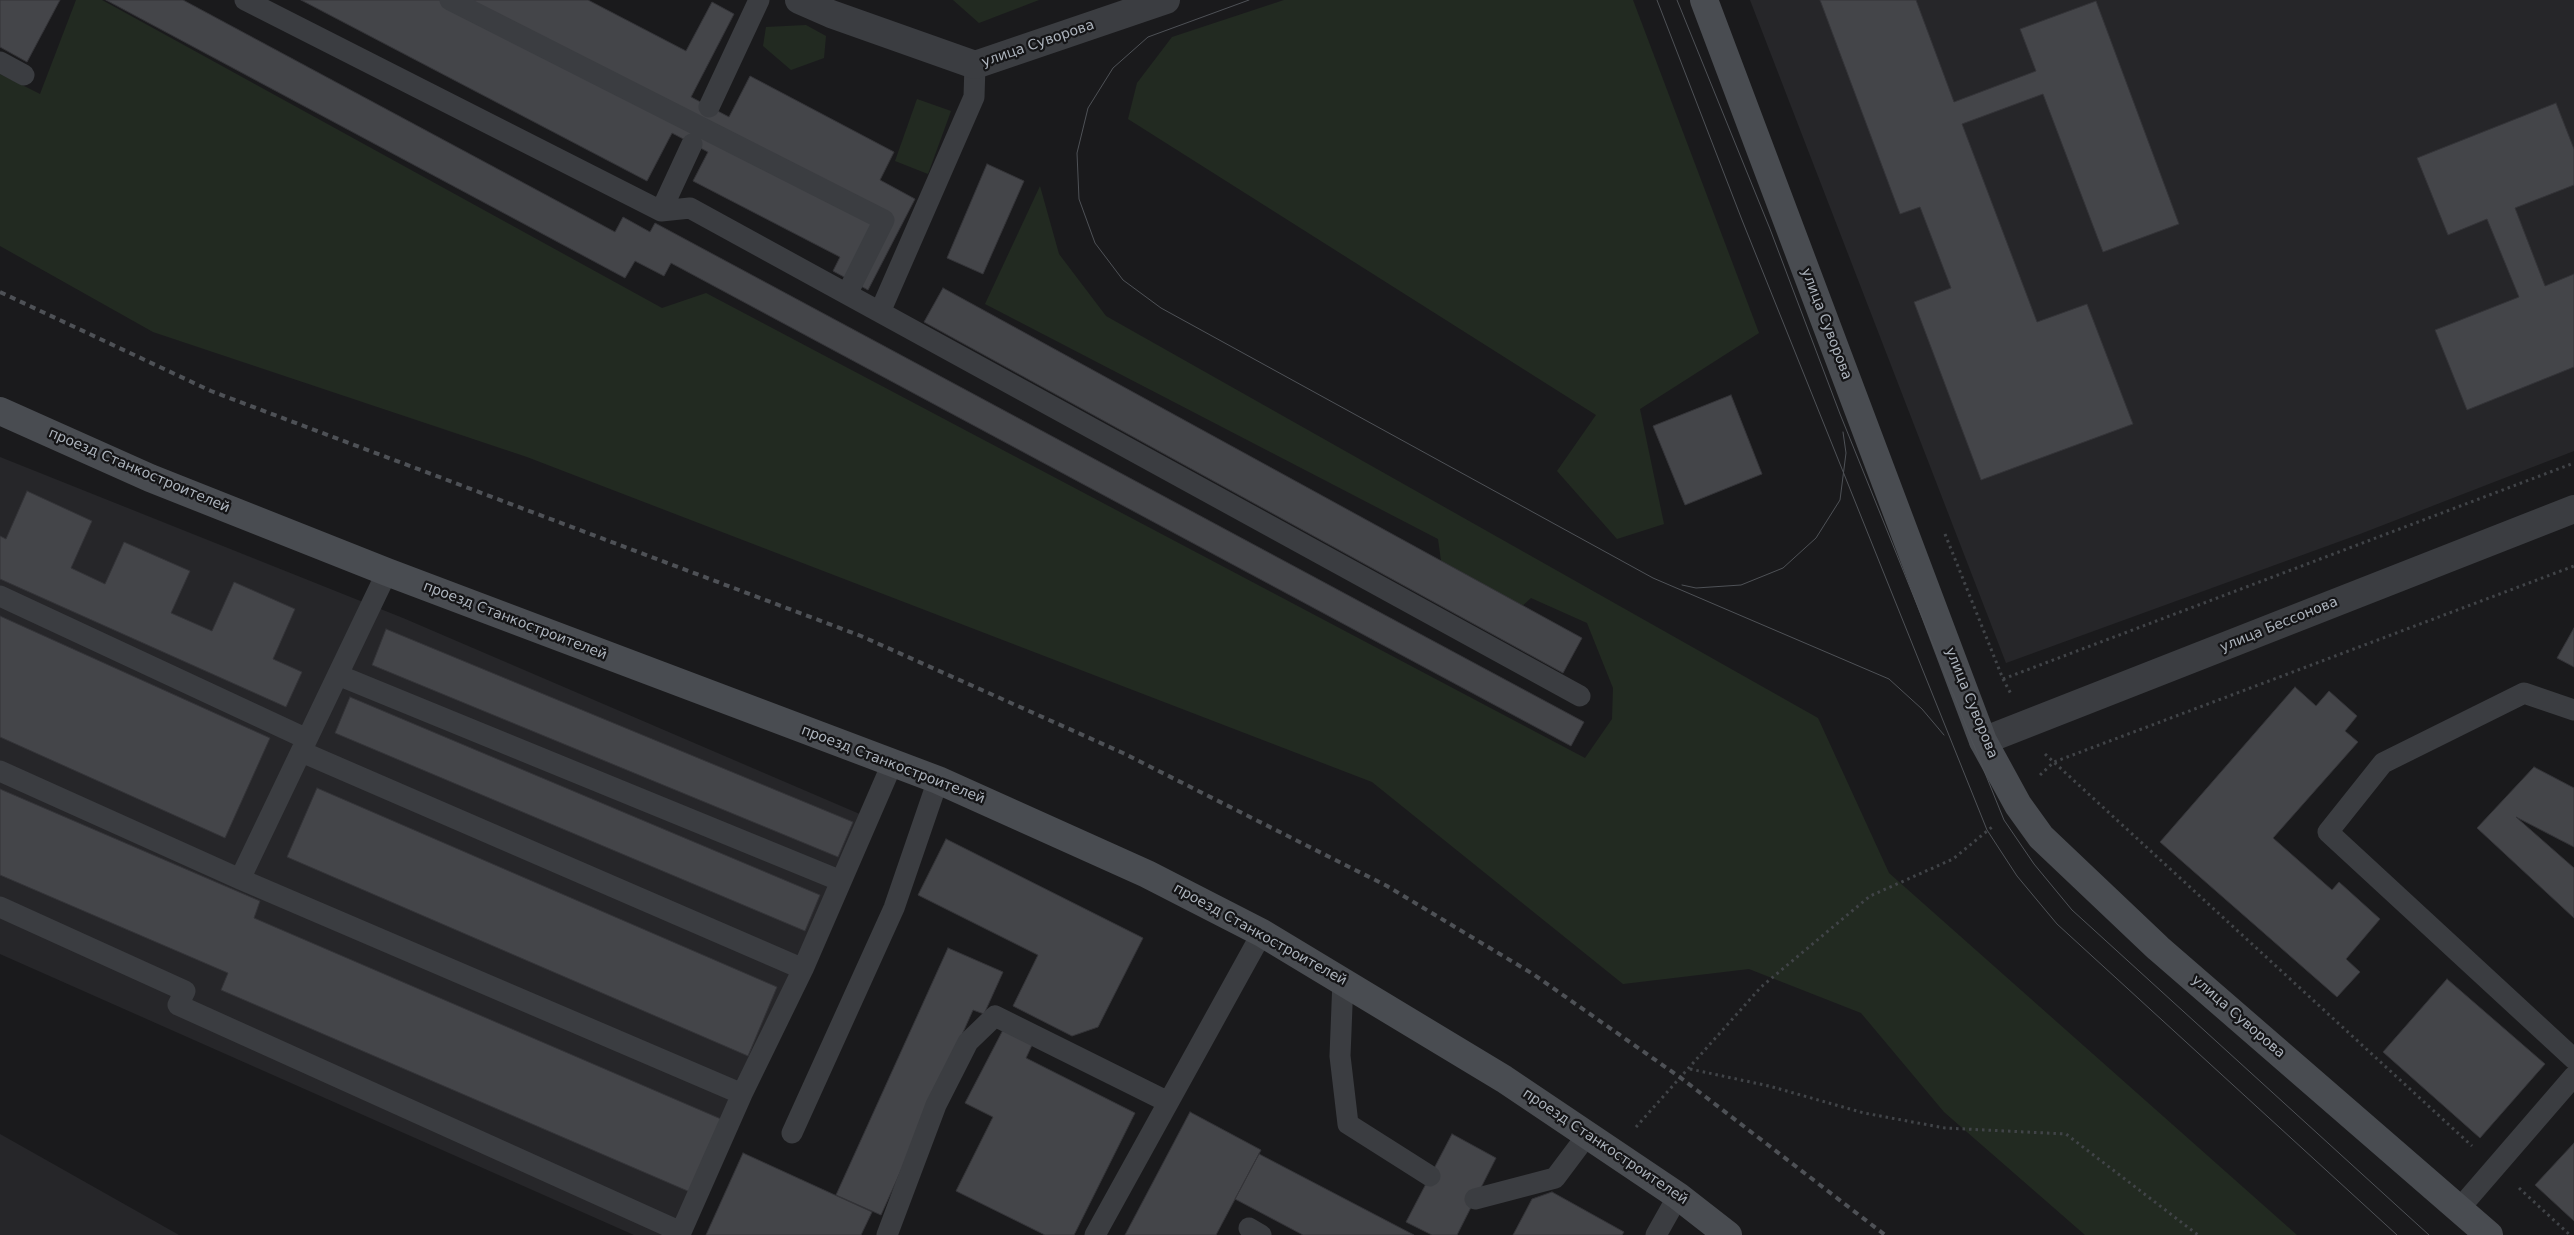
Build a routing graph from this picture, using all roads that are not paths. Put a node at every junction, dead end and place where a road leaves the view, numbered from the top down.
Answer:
1 (246, 0) edge
2 (450, 0) edge
3 (759, 0) edge
4 (799, 0) edge
5 (1166, 0) edge
6 (1704, 0) edge
7 (835, 7) edge
8 (0, 62) edge
9 (975, 65) junction
10 (24, 75) dead end
11 (709, 106) dead end
12 (692, 144) dead end
13 (661, 211) junction
14 (847, 294) junction
15 (880, 312) junction
16 (0, 411) edge
17 (2574, 509) edge
18 (387, 572) junction
19 (0, 596) edge
20 (338, 675) junction
21 (1580, 696) dead end
22 (2574, 710) edge
23 (1983, 741) junction
24 (304, 745) junction
25 (892, 764) junction
26 (0, 771) edge
27 (938, 780) junction
28 (240, 879) junction
29 (841, 881) junction
30 (0, 908) edge
31 (1262, 933) junction
32 (803, 969) junction
33 (1343, 980) junction
34 (2574, 1060) edge
35 (2574, 1076) edge
36 (742, 1094) junction
37 (1168, 1102) junction
38 (792, 1133) dead end
39 (1588, 1134) junction
40 (1430, 1176) dead end
41 (1678, 1196) junction
42 (1475, 1199) dead end
43 (2459, 1208) junction
44 (888, 1235) edge
45 (1095, 1235) edge
46 (1656, 1235) edge
47 (1728, 1235) edge
48 (2489, 1235) edge

1 - 13 lane
2 - 14 lane
3 - 11 lane
4 - 7 street, улица Суворова
5 - 9 street, улица Суворова
6 - 23 main road, улица Суворова
7 - 9 street, улица Суворова
8 - 10 lane
9 - 15 lane
12 - 13 lane
13 - 14 lane
14 - 15 lane
15 - 21 lane
16 - 18 main road, проезд Станкостроителей
17 - 23 street, улица Бессонова
18 - 20 lane
18 - 25 main road, проезд Станкостроителей
19 - 24 lane
20 - 24 lane
20 - 29 lane
22 - 34 lane
23 - 43 main road, улица Суворова
24 - 28 lane
24 - 32 lane
25 - 27 main road, проезд Станкостроителей
25 - 29 lane
26 - 28 lane
27 - 31 main road, проезд Станкостроителей
27 - 38 lane
28 - 36 lane
29 - 32 lane
30 - 36 lane
31 - 33 main road, проезд Станкостроителей
31 - 37 lane
32 - 36 lane
33 - 39 main road, проезд Станкостроителей
33 - 40 lane
35 - 43 lane
37 - 44 lane
37 - 45 lane
39 - 41 main road, проезд Станкостроителей
39 - 42 lane
41 - 46 lane
41 - 47 main road, проезд Станкостроителей
43 - 48 main road, улица Суворова

